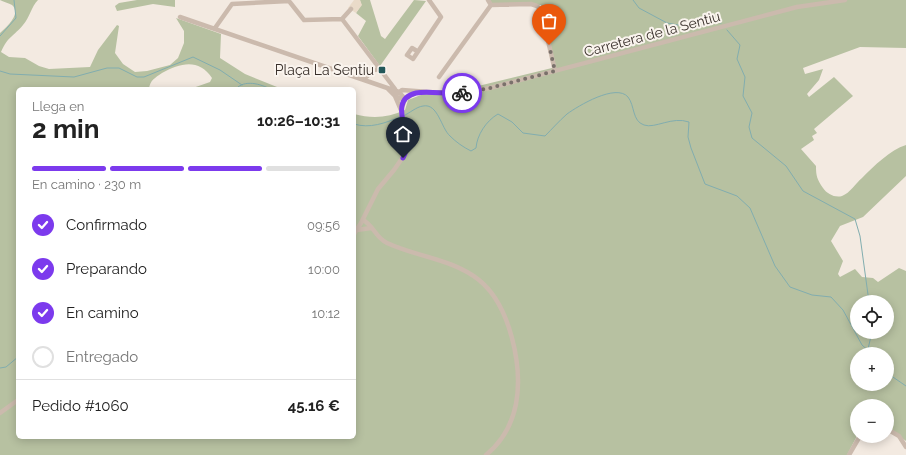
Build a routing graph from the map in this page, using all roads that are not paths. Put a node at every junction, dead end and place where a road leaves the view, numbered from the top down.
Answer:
1 (429, 0) edge
2 (488, 0) edge
3 (845, 0) edge
4 (290, 1) edge
5 (231, 2) edge
6 (490, 5) junction
7 (351, 10) dead end
8 (180, 17) dead end
9 (342, 19) junction
10 (215, 28) junction
11 (417, 52) dead end
12 (374, 62) junction
13 (379, 69) junction
14 (374, 70) junction
15 (555, 71) junction
16 (438, 77) dead end
17 (364, 79) junction
18 (385, 87) junction
19 (398, 91) junction
20 (418, 92) junction
21 (395, 96) junction
22 (402, 99) junction
23 (401, 112) junction
24 (367, 211) junction
25 (362, 222) junction
26 (371, 228) junction
27 (356, 232) edge
28 (16, 401) edge
29 (0, 413) edge
30 (894, 433) edge
31 (856, 443) edge
32 (906, 447) edge
33 (486, 455) edge
34 (849, 455) edge

1 - 11 street
2 - 6 street
3 - 15 street, Carretera de la Sentiu
4 - 5 street
4 - 9 street
5 - 10 street
6 - 15 street
6 - 16 street
7 - 9 street
8 - 10 street
9 - 12 street
10 - 17 street
12 - 13 street
12 - 14 street
13 - 14 street
13 - 19 street
14 - 17 street
15 - 20 street, Carretera de la Sentiu
17 - 18 street
18 - 19 street, Carretera de la Sentiu
18 - 21 street
19 - 20 street, Carretera de la Sentiu
19 - 21 street
19 - 22 street
20 - 22 street
21 - 22 street
21 - 23 street
22 - 23 street
23 - 24 street
24 - 25 street
24 - 26 street
25 - 26 street
25 - 27 street
26 - 27 street
26 - 33 street
28 - 29 street
30 - 32 street
31 - 34 street

